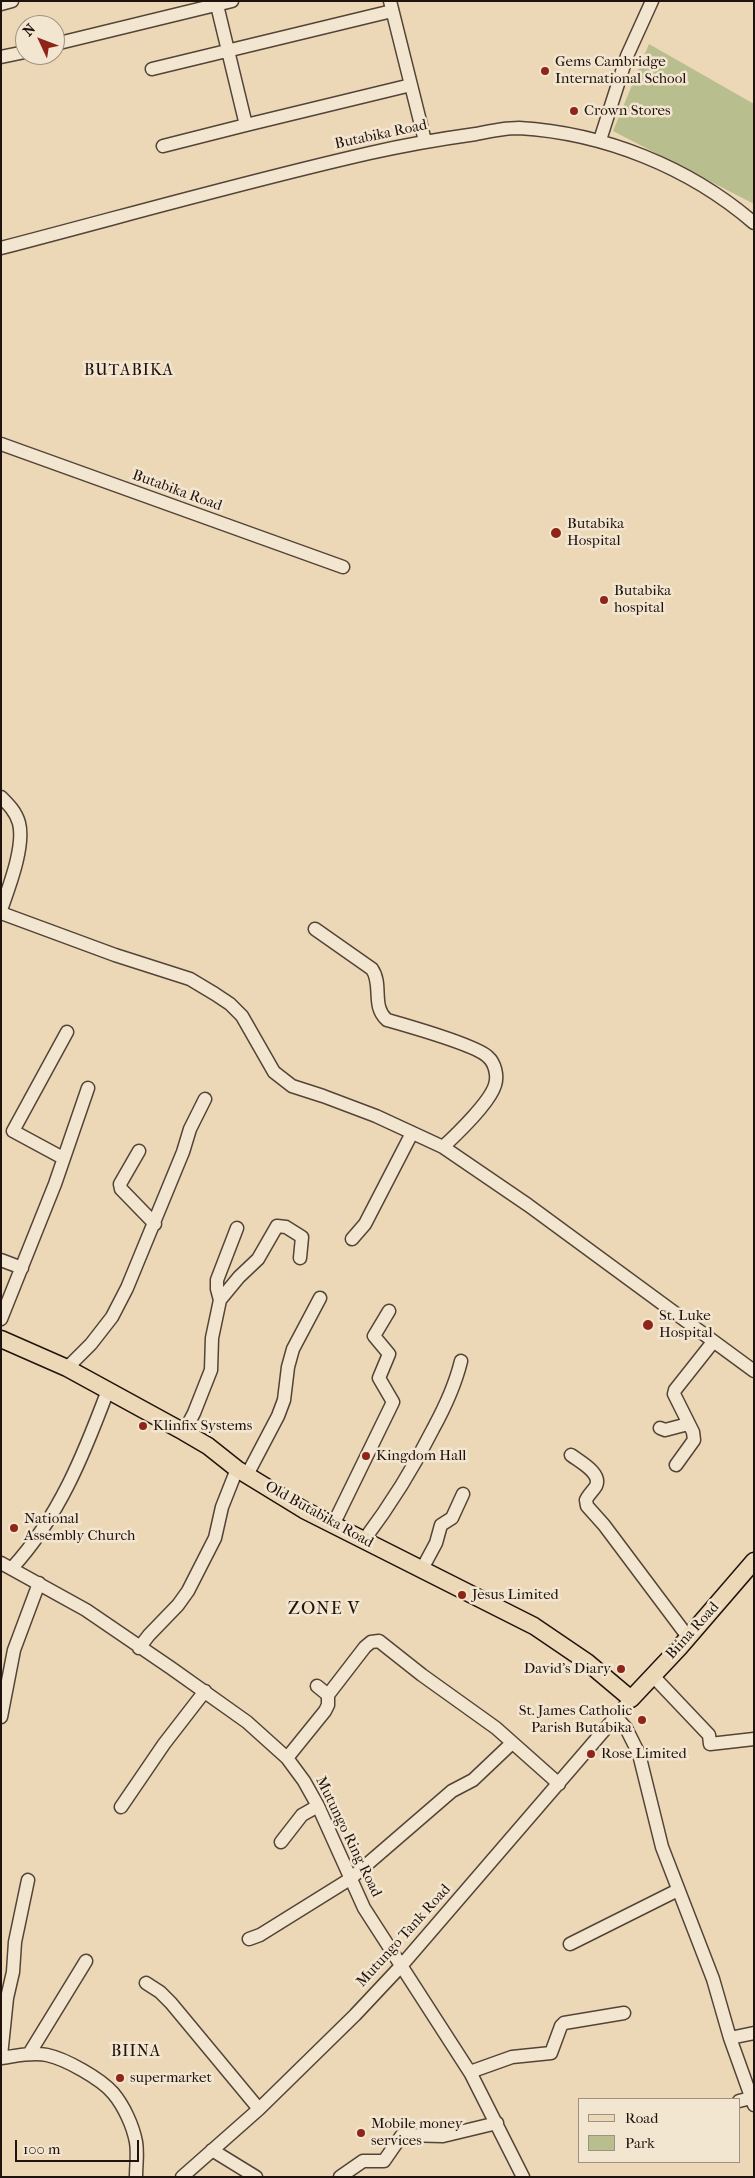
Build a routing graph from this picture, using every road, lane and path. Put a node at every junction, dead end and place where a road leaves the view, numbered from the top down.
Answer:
1 (12, 1) edge
2 (232, 1) edge
3 (652, 1) edge
4 (216, 3) edge
5 (1, 4) edge
6 (391, 6) edge
7 (65, 41) edge
8 (228, 51) junction
9 (15, 54) edge
10 (1, 57) edge
11 (152, 69) dead end
12 (411, 85) junction
13 (246, 125) junction
14 (600, 140) junction
15 (425, 141) junction
16 (163, 146) dead end
17 (754, 223) edge
18 (1, 248) edge
19 (1, 444) edge
20 (343, 566) dead end
21 (1, 798) edge
22 (1, 911) edge
23 (315, 929) dead end
24 (66, 1032) dead end
25 (88, 1088) dead end
26 (205, 1099) dead end
27 (412, 1133) junction
28 (443, 1147) junction
29 (139, 1151) dead end
30 (63, 1158) junction
31 (155, 1224) junction
32 (237, 1228) dead end
33 (352, 1239) dead end
34 (300, 1258) dead end
35 (1, 1260) edge
36 (22, 1268) junction
37 (320, 1298) dead end
38 (220, 1300) junction
39 (389, 1311) dead end
40 (1, 1319) edge
41 (1, 1339) edge
42 (713, 1342) junction
43 (461, 1361) dead end
44 (67, 1368) junction
45 (754, 1371) edge
46 (108, 1390) junction
47 (688, 1424) junction
48 (660, 1428) dead end
49 (184, 1432) junction
50 (572, 1455) dead end
51 (676, 1465) dead end
52 (242, 1471) junction
53 (463, 1494) dead end
54 (333, 1525) junction
55 (364, 1540) junction
56 (754, 1561) edge
57 (7, 1566) edge
58 (422, 1569) junction
59 (39, 1583) junction
60 (688, 1637) junction
61 (139, 1648) junction
62 (653, 1676) junction
63 (317, 1686) dead end
64 (205, 1691) junction
65 (328, 1695) junction
66 (631, 1699) junction
67 (1, 1717) edge
68 (616, 1717) junction
69 (754, 1739) edge
70 (512, 1742) junction
71 (287, 1758) junction
72 (559, 1784) junction
73 (318, 1806) junction
74 (121, 1807) dead end
75 (281, 1842) dead end
76 (350, 1878) junction
77 (28, 1880) dead end
78 (678, 1890) junction
79 (249, 1940) dead end
80 (570, 1944) dead end
81 (86, 1961) dead end
82 (401, 1966) junction
83 (146, 1983) dead end
84 (624, 2013) dead end
85 (754, 2033) edge
86 (730, 2038) junction
87 (29, 2054) junction
88 (1, 2057) edge
89 (470, 2072) junction
90 (748, 2101) edge
91 (259, 2109) junction
92 (497, 2123) junction
93 (212, 2150) junction
94 (136, 2177) edge
95 (182, 2177) edge
96 (256, 2177) edge
97 (340, 2177) edge
98 (523, 2177) edge

1 - 5 street
2 - 4 street
3 - 14 street
4 - 7 street
4 - 8 street
6 - 8 street
6 - 12 street
8 - 11 street
8 - 13 street
9 - 10 street
12 - 13 street
12 - 15 street
13 - 16 street
14 - 15 street, Butabika Road
14 - 17 street, Butabika Road
15 - 18 street, Butabika Road
19 - 20 street, Butabika Road
21 - 22 street
22 - 27 street
23 - 28 street
24 - 30 street
25 - 30 street
26 - 31 street
27 - 28 street
27 - 33 street
28 - 42 street
29 - 31 street
30 - 36 street
31 - 44 street
32 - 38 street
34 - 38 street
35 - 36 street
36 - 40 street
37 - 52 street
38 - 49 street
39 - 54 street
41 - 44 main road, Old Butabika Road
42 - 45 street
42 - 47 street
43 - 55 street
44 - 46 main road, Old Butabika Road
46 - 49 main road, Old Butabika Road
46 - 57 street
47 - 48 street
47 - 51 street
49 - 52 main road, Old Butabika Road
50 - 60 street
52 - 54 main road, Old Butabika Road
52 - 61 street
53 - 58 street
54 - 55 main road, Old Butabika Road
55 - 58 main road, Old Butabika Road
56 - 60 main road, Biina Road
57 - 59 street, Mutungo Ring Road
58 - 66 main road, Old Butabika Road
59 - 61 street, Mutungo Ring Road
59 - 67 street
60 - 62 main road, Biina Road
61 - 64 street, Mutungo Ring Road
62 - 66 main road, Biina Road
62 - 69 street
63 - 65 street
64 - 71 street, Mutungo Ring Road
64 - 74 street
65 - 70 street
65 - 71 street
66 - 68 street, Mutungo Tank Road
68 - 72 street, Mutungo Tank Road
68 - 78 street
70 - 72 street
70 - 76 street
71 - 73 street, Mutungo Ring Road
72 - 82 street, Mutungo Tank Road
73 - 75 street
73 - 76 street, Mutungo Ring Road
76 - 79 street
76 - 82 street, Mutungo Ring Road
77 - 88 street
78 - 80 street
78 - 86 street
81 - 87 street
82 - 89 street, Mutungo Ring Road
82 - 91 street, Mutungo Tank Road
83 - 91 street
84 - 89 street
85 - 86 street
86 - 90 street
87 - 88 street
87 - 94 street
89 - 92 street, Mutungo Ring Road
91 - 93 street, Mutungo Tank Road
92 - 97 street
92 - 98 street, Mutungo Ring Road
93 - 95 street, Mutungo Tank Road
93 - 96 street

